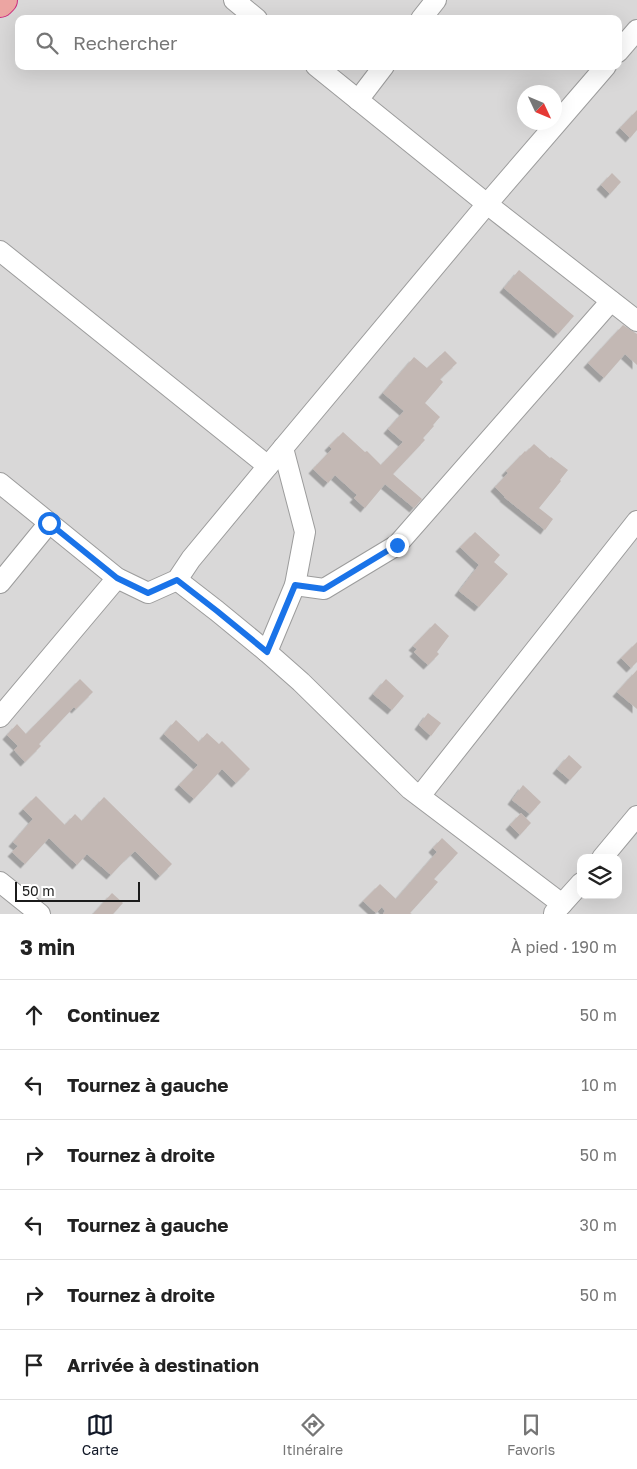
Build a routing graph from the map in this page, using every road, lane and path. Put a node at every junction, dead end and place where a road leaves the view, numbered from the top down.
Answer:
1 (3, 0) edge
2 (234, 0) edge
3 (436, 0) edge
4 (0, 4) edge
5 (253, 15) edge
6 (424, 15) edge
7 (637, 30) edge
8 (622, 47) edge
9 (321, 70) edge
10 (381, 70) edge
11 (603, 70) edge
12 (358, 100) junction
13 (487, 204) junction
14 (0, 251) edge
15 (611, 301) junction
16 (637, 321) edge
17 (283, 448) junction
18 (268, 466) junction
19 (0, 483) edge
20 (637, 520) edge
21 (49, 523) junction
22 (117, 578) junction
23 (177, 580) junction
24 (0, 583) edge
25 (295, 585) junction
26 (267, 652) junction
27 (0, 717) edge
28 (420, 796) junction
29 (637, 816) edge
30 (605, 854) edge
31 (0, 882) edge
32 (577, 888) edge
33 (558, 909) edge
34 (40, 914) edge

1 - 4 highway
2 - 5 street
3 - 6 street
7 - 8 street
9 - 12 street
10 - 12 street
11 - 13 street
12 - 13 street
13 - 15 street
13 - 17 street
14 - 18 street
15 - 16 street
15 - 25 street
17 - 18 street
17 - 25 street
18 - 23 street
19 - 21 street
20 - 28 street
21 - 22 street
21 - 24 street
22 - 23 street
22 - 27 street
23 - 26 street
25 - 26 street
26 - 28 street
28 - 33 street
29 - 30 street
31 - 34 street
32 - 33 street

